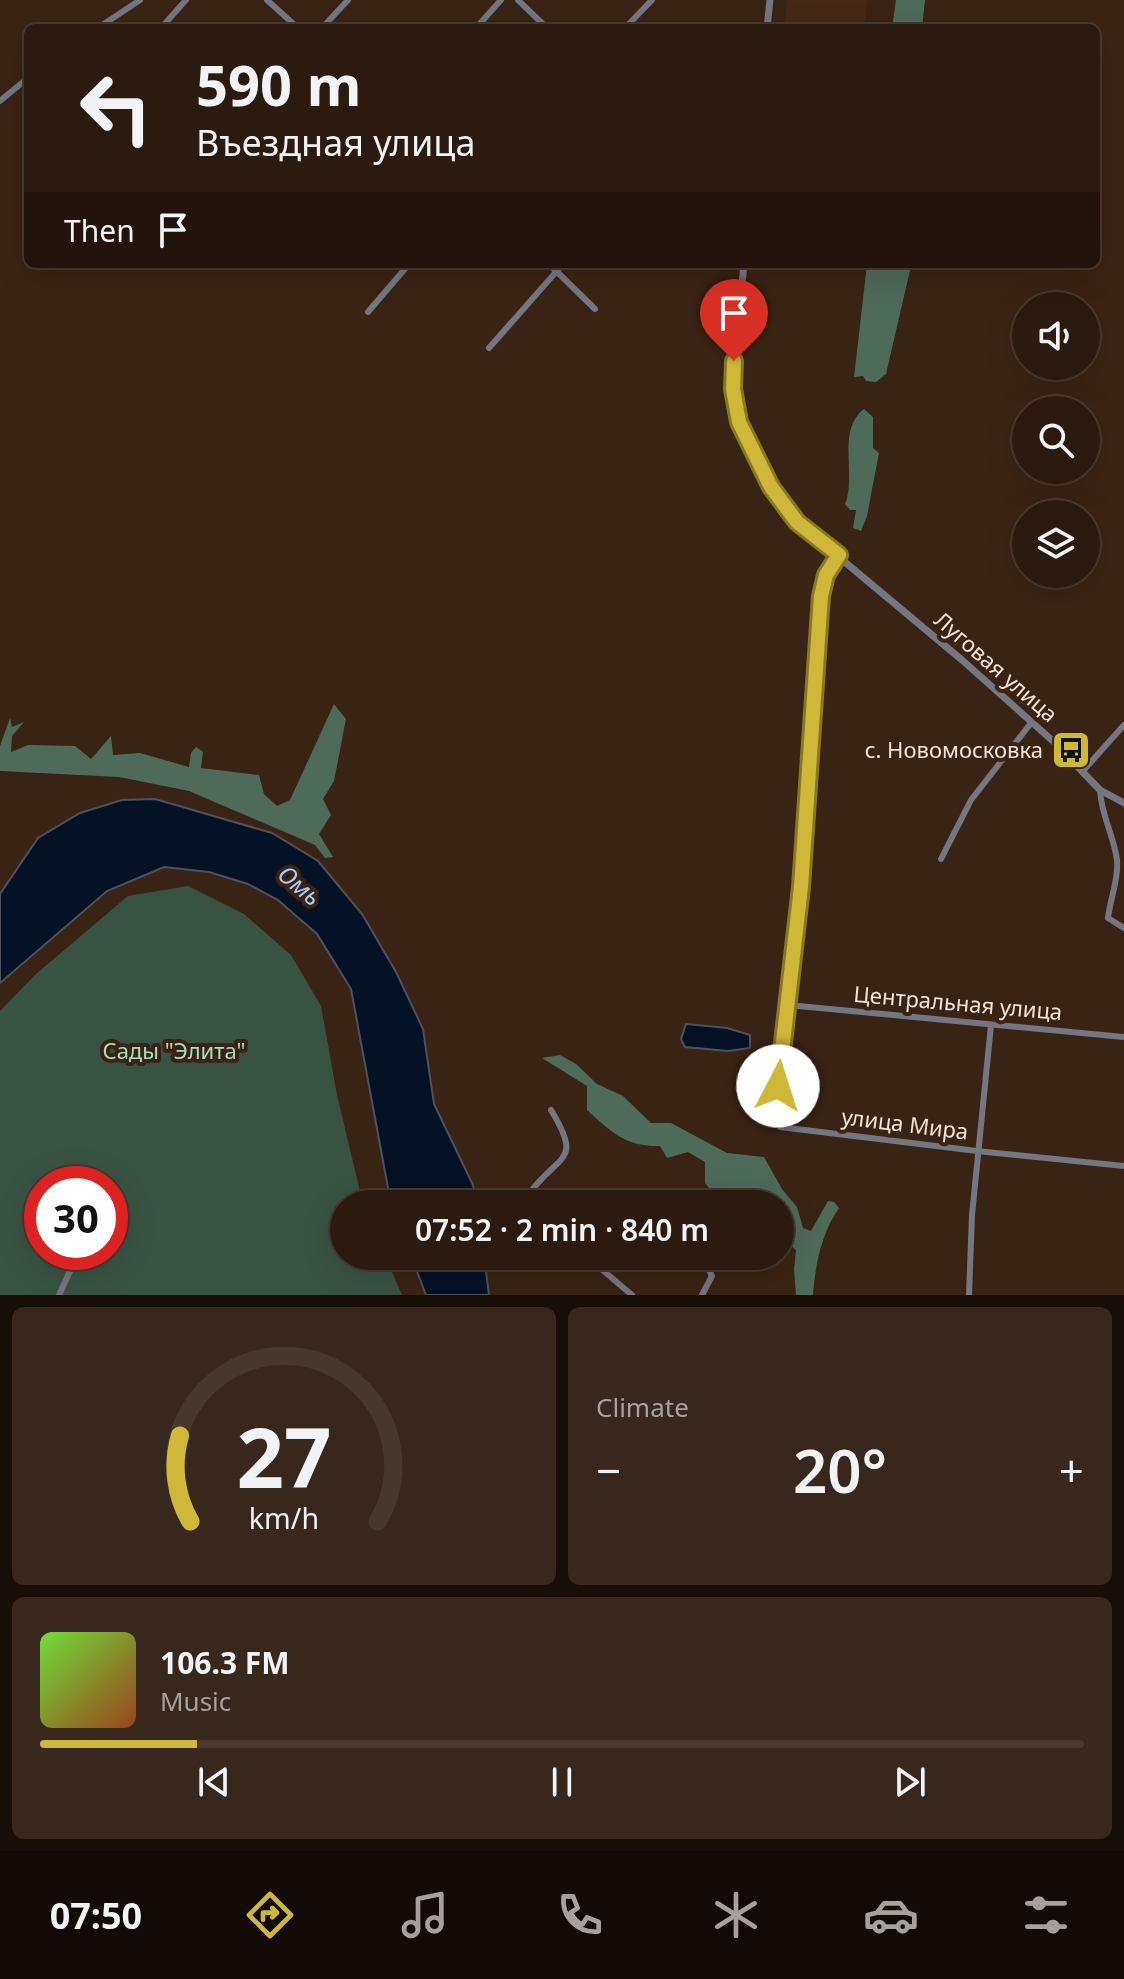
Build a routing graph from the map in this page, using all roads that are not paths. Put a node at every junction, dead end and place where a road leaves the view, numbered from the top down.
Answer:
1 (140, 0) edge
2 (186, 0) edge
3 (267, 0) edge
4 (348, 0) edge
5 (501, 0) edge
6 (518, 0) edge
7 (652, 0) edge
8 (770, 0) edge
9 (104, 24) edge
10 (165, 24) edge
11 (294, 24) edge
12 (326, 24) edge
13 (480, 24) edge
14 (543, 24) edge
15 (629, 24) edge
16 (767, 24) edge
17 (24, 81) edge
18 (0, 101) edge
19 (406, 268) edge
20 (553, 268) edge
21 (559, 268) edge
22 (744, 268) edge
23 (556, 271) junction
24 (595, 309) dead end
25 (368, 312) dead end
26 (489, 348) dead end
27 (841, 557) junction
28 (1031, 723) junction
29 (1124, 725) edge
30 (1082, 772) junction
31 (1100, 790) junction
32 (1124, 803) edge
33 (941, 859) dead end
34 (1124, 928) edge
35 (788, 1005) junction
36 (991, 1025) junction
37 (1124, 1037) edge
38 (551, 1110) dead end
39 (977, 1151) junction
40 (1124, 1166) edge
41 (533, 1190) edge
42 (71, 1270) edge
43 (603, 1270) edge
44 (709, 1270) edge
45 (59, 1295) edge
46 (632, 1295) edge
47 (702, 1295) edge
48 (969, 1295) edge

1 - 9 street
2 - 10 street
3 - 11 street
4 - 12 street
5 - 13 street
6 - 14 street
7 - 15 street
8 - 16 street
17 - 18 street
19 - 25 street
20 - 23 street
21 - 23 street
22 - 27 street, Луговая улица
23 - 24 street
23 - 26 street
27 - 28 street, Луговая улица
27 - 35 street, улица Мира
28 - 30 street, Луговая улица
28 - 33 street
29 - 30 street
30 - 31 street, Луговая улица
31 - 32 street, Луговая улица
31 - 34 street
35 - 36 street, Центральная улица
35 - 39 street, улица Мира
36 - 37 street, Центральная улица
36 - 39 street
38 - 41 street
39 - 40 street, улица Мира
39 - 48 street
42 - 45 street
43 - 46 street
44 - 47 street

